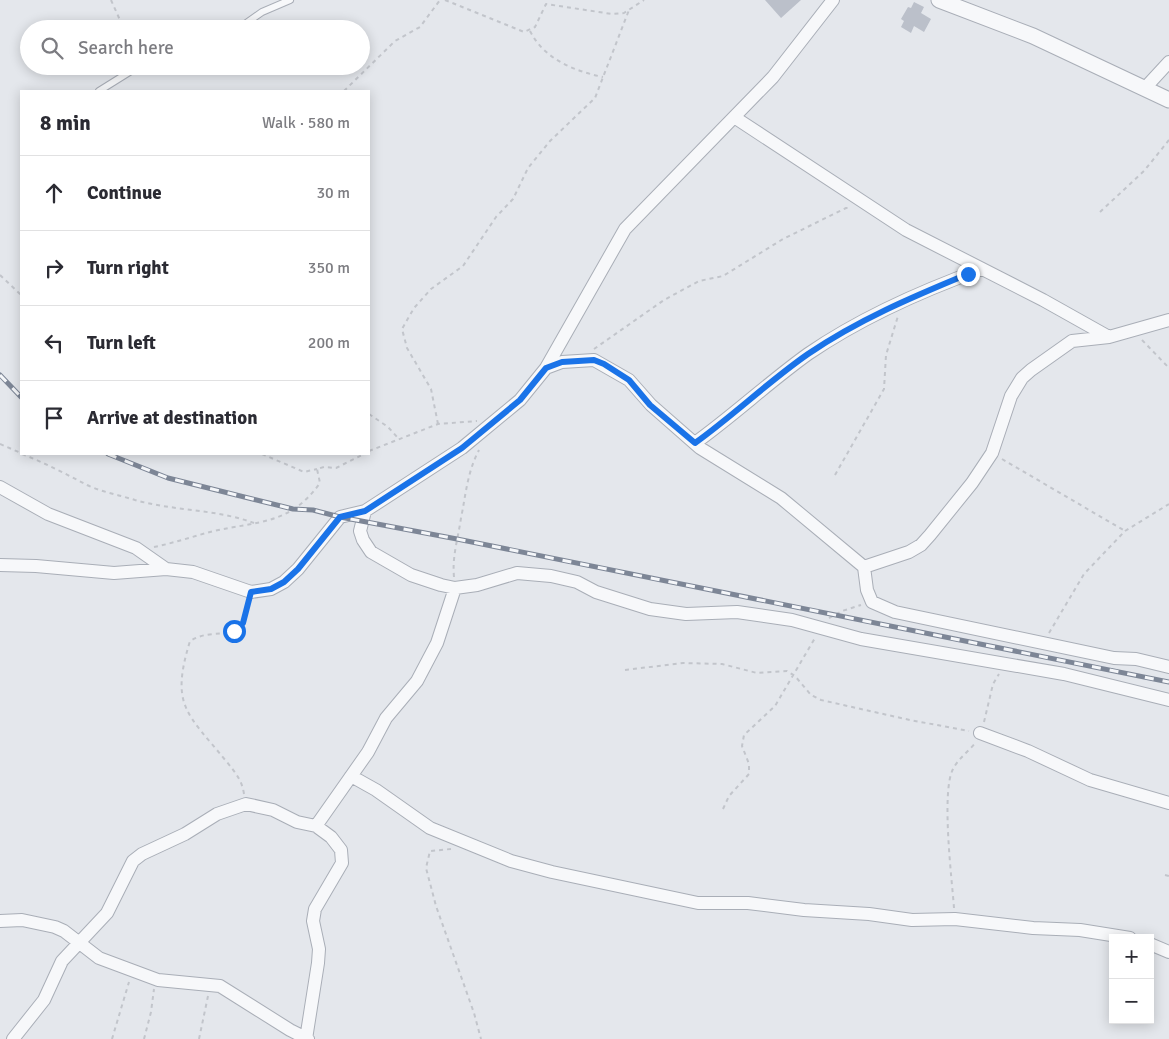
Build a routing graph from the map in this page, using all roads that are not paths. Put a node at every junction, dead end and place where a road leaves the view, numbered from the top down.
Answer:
1 (290, 0) edge
2 (833, 0) edge
3 (939, 0) edge
4 (251, 20) edge
5 (1169, 62) edge
6 (125, 75) edge
7 (1145, 88) junction
8 (101, 90) edge
9 (1169, 100) edge
10 (734, 117) junction
11 (982, 269) junction
12 (1169, 320) edge
13 (1109, 337) junction
14 (546, 368) junction
15 (695, 443) junction
16 (0, 487) edge
17 (365, 511) junction
18 (0, 565) edge
19 (864, 567) junction
20 (166, 569) junction
21 (455, 588) junction
22 (1169, 667) edge
23 (1169, 700) edge
24 (980, 732) road end
25 (351, 776) junction
26 (1169, 803) edge
27 (316, 826) junction
28 (0, 921) edge
29 (1109, 935) edge
30 (78, 943) junction
31 (1154, 946) edge
32 (1169, 952) edge
33 (13, 1039) edge
34 (307, 1039) edge

1 - 4 lane
2 - 10 street
3 - 7 street
5 - 7 street
6 - 8 lane
7 - 9 street
10 - 11 street
10 - 14 street
11 - 13 street
11 - 15 street
12 - 13 street
13 - 19 street
14 - 15 street
14 - 17 street
15 - 19 street
16 - 20 street
17 - 20 street
17 - 21 street
18 - 20 street
19 - 22 street
21 - 23 street
21 - 25 street
24 - 26 street
25 - 27 street
25 - 29 street
27 - 30 street
27 - 34 street
28 - 30 street
30 - 33 street
30 - 34 street
31 - 32 street

